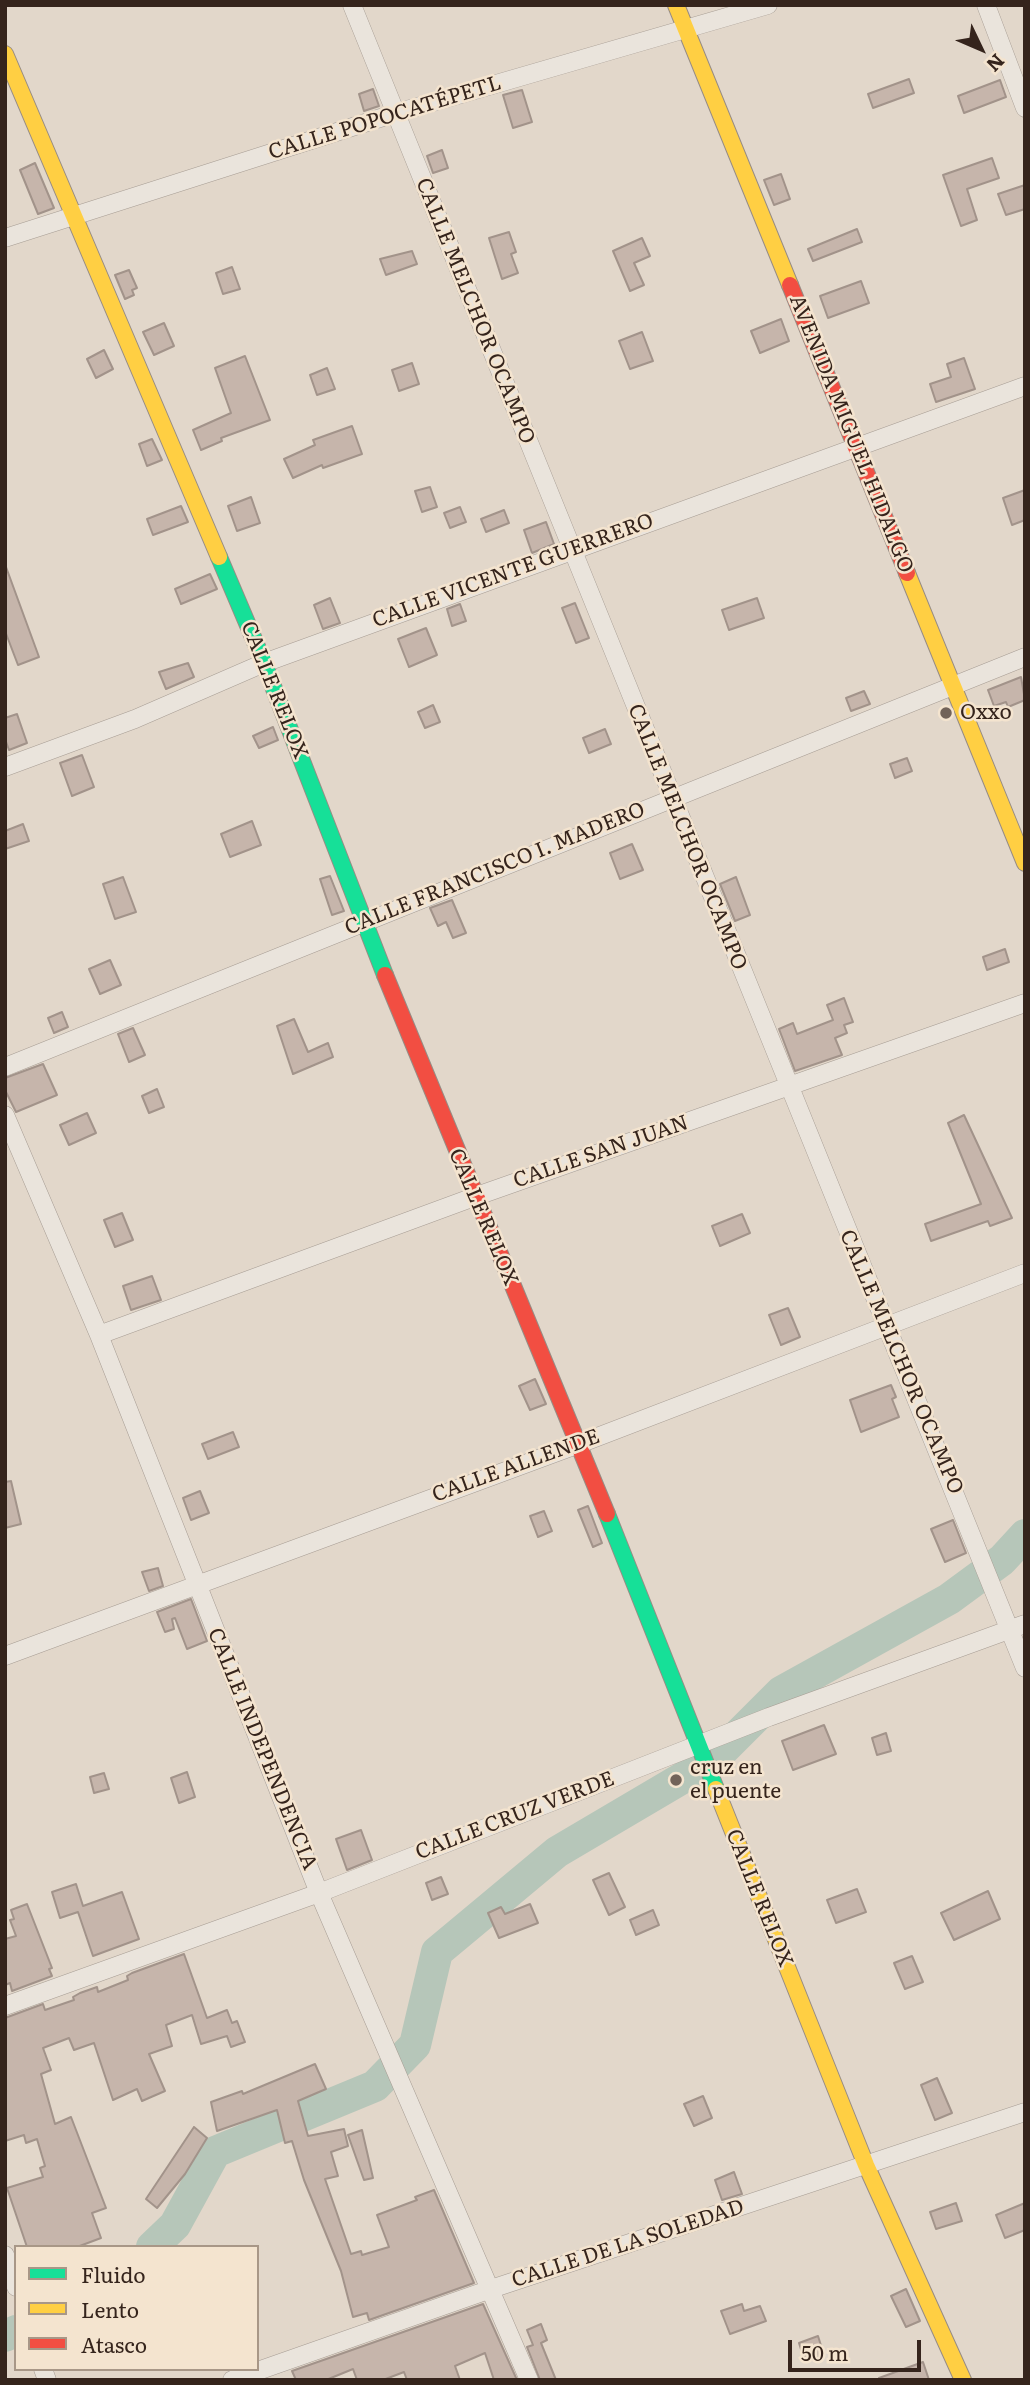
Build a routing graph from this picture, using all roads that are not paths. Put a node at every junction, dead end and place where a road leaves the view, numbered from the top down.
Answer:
1 (352, 5) edge
2 (676, 5) edge
3 (768, 5) edge
4 (986, 5) edge
5 (686, 29) junction
6 (5, 54) edge
7 (1025, 108) edge
8 (396, 113) junction
9 (74, 214) junction
10 (5, 238) edge
11 (1025, 386) edge
12 (855, 446) junction
13 (571, 548) junction
14 (1025, 657) edge
15 (264, 663) junction
16 (952, 685) junction
17 (5, 767) edge
18 (670, 797) junction
19 (1025, 863) edge
20 (364, 923) junction
21 (1025, 1003) edge
22 (5, 1067) edge
23 (787, 1087) junction
24 (5, 1115) edge
25 (474, 1197) junction
26 (1025, 1273) edge
27 (887, 1327) junction
28 (99, 1335) junction
29 (579, 1444) junction
30 (196, 1583) junction
31 (1017, 1627) edge
32 (5, 1656) edge
33 (1025, 1668) edge
34 (702, 1754) junction
35 (319, 1893) junction
36 (5, 2006) edge
37 (1025, 2112) edge
38 (866, 2165) junction
39 (5, 2255) edge
40 (14, 2281) edge
41 (491, 2289) junction
42 (258, 2371) edge
43 (259, 2371) edge
44 (232, 2380) edge
45 (529, 2380) edge
46 (963, 2380) edge

1 - 8 street, CALLE MELCHOR OCAMPO
2 - 5 street, AVENIDA MIGUEL HIDALGO
3 - 5 street, CALLE POPOCATÉPETL
4 - 7 street
5 - 8 street, CALLE POPOCATÉPETL
5 - 12 street, AVENIDA MIGUEL HIDALGO
6 - 9 street, CALLE RELOX
8 - 9 street, CALLE POPOCATÉPETL
8 - 13 street, CALLE MELCHOR OCAMPO
9 - 10 street, CALLE POPOCATÉPETL
9 - 15 street, CALLE RELOX
11 - 12 street, CALLE VICENTE GUERRERO
12 - 13 street, CALLE VICENTE GUERRERO
12 - 16 street, AVENIDA MIGUEL HIDALGO
13 - 15 street, CALLE VICENTE GUERRERO
13 - 18 street, CALLE MELCHOR OCAMPO
14 - 16 street, CALLE FRANCISCO I. MADERO
15 - 17 street, CALLE VICENTE GUERRERO
15 - 20 street, CALLE RELOX
16 - 18 street, CALLE FRANCISCO I. MADERO
16 - 19 street, AVENIDA MIGUEL HIDALGO
18 - 20 street, CALLE FRANCISCO I. MADERO
18 - 23 street, CALLE MELCHOR OCAMPO
20 - 22 street, CALLE FRANCISCO I. MADERO
20 - 25 street, CALLE RELOX
21 - 23 street, CALLE SAN JUAN
23 - 25 street, CALLE SAN JUAN
23 - 27 street, CALLE MELCHOR OCAMPO
24 - 28 street, CALLE INDEPENDENCIA
25 - 28 street, CALLE SAN JUAN
25 - 29 street, CALLE RELOX
26 - 27 street, CALLE ALLENDE
27 - 29 street, CALLE ALLENDE
27 - 31 street, CALLE MELCHOR OCAMPO
28 - 30 street, CALLE INDEPENDENCIA
29 - 30 street, CALLE ALLENDE
29 - 34 street, CALLE RELOX
30 - 32 street, CALLE ALLENDE
30 - 35 street, CALLE INDEPENDENCIA
31 - 33 street, CALLE MELCHOR OCAMPO
31 - 34 street, CALLE CRUZ VERDE
34 - 35 street, CALLE CRUZ VERDE
34 - 38 street, CALLE RELOX
35 - 36 street, CALLE CRUZ VERDE
35 - 41 street, CALLE INDEPENDENCIA
37 - 38 street, CALLE DE LA SOLEDAD
38 - 41 street, CALLE DE LA SOLEDAD
38 - 46 street, CALLE RELOX
39 - 40 street
41 - 43 street, CALLE DE LA SOLEDAD
41 - 45 street, CALLE INDEPENDENCIA
42 - 44 street, CALLE DE LA SOLEDAD

